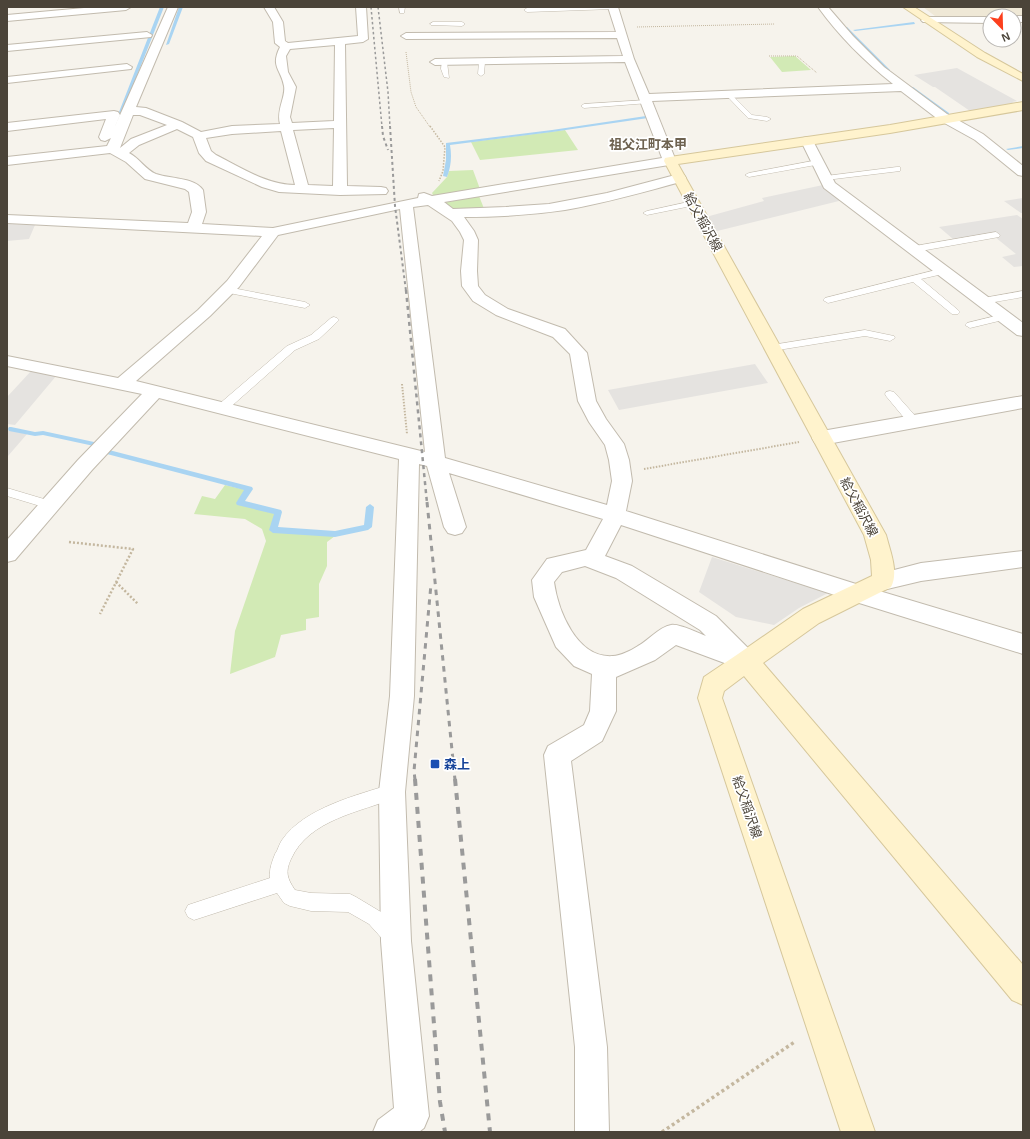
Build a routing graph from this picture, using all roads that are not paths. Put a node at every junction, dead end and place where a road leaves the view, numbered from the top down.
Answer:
1 (126, 7) edge
2 (173, 7) edge
3 (269, 7) edge
4 (361, 7) edge
5 (613, 7) edge
6 (823, 7) edge
7 (908, 7) edge
8 (527, 10) dead end
9 (7, 18) edge
10 (926, 20) junction
11 (982, 20) edge
12 (433, 24) dead end
13 (443, 24) junction
14 (462, 24) dead end
15 (621, 24) junction
16 (147, 35) dead end
17 (406, 36) road end
18 (439, 36) junction
19 (340, 41) junction
20 (286, 46) junction
21 (7, 48) edge
22 (629, 59) junction
23 (440, 62) joint
24 (482, 62) junction
25 (127, 67) dead end
26 (481, 74) dead end
27 (447, 77) dead end
28 (1023, 78) edge
29 (7, 80) edge
30 (904, 87) junction
31 (728, 94) junction
32 (646, 100) junction
33 (584, 106) dead end
34 (1023, 106) edge
35 (129, 111) junction
36 (767, 119) dead end
37 (947, 119) junction
38 (340, 124) junction
39 (178, 125) junction
40 (287, 126) junction
41 (7, 127) edge
42 (198, 136) junction
43 (807, 141) junction
44 (111, 151) junction
45 (7, 161) edge
46 (670, 161) junction
47 (818, 162) junction
48 (897, 169) dead end
49 (1023, 172) edge
50 (749, 175) dead end
51 (679, 178) junction
52 (826, 178) junction
53 (304, 190) junction
54 (337, 191) junction
55 (381, 191) dead end
56 (416, 198) junction
57 (693, 203) junction
58 (450, 213) junction
59 (647, 213) dead end
60 (340, 217) junction
61 (7, 219) edge
62 (193, 228) junction
63 (273, 232) junction
64 (996, 235) dead end
65 (915, 249) junction
66 (944, 271) junction
67 (914, 278) junction
68 (226, 290) junction
69 (1023, 294) edge
70 (828, 300) dead end
71 (983, 301) junction
72 (305, 305) dead end
73 (955, 312) dead end
74 (1004, 317) junction
75 (334, 320) dead end
76 (970, 325) dead end
77 (1023, 331) edge
78 (890, 338) dead end
79 (772, 348) junction
80 (7, 361) edge
81 (122, 384) junction
82 (155, 391) junction
83 (890, 394) dead end
84 (1023, 402) edge
85 (222, 408) junction
86 (914, 422) junction
87 (822, 438) junction
88 (409, 455) junction
89 (436, 462) junction
90 (7, 492) edge
91 (50, 505) junction
92 (615, 515) junction
93 (455, 527) dead end
94 (7, 554) edge
95 (1023, 559) edge
96 (592, 560) junction
97 (883, 581) junction
98 (856, 593) junction
99 (1023, 644) edge
100 (746, 661) junction
101 (604, 666) junction
102 (392, 792) junction
103 (280, 883) junction
104 (194, 911) dead end
105 (396, 941) junction
106 (1023, 989) edge
107 (390, 1132) edge
108 (592, 1132) edge
109 (858, 1132) edge

1 - 9 street
2 - 35 street
3 - 20 street
4 - 19 street
5 - 8 lane
5 - 15 street
6 - 30 street
7 - 10 main road
10 - 11 street
10 - 28 main road
12 - 13 lane
13 - 14 lane
13 - 18 lane
15 - 18 street
15 - 22 street
16 - 21 street
17 - 18 street
19 - 20 street
19 - 38 street
20 - 40 street
22 - 24 street
22 - 32 street
23 - 24 street
23 - 27 lane
24 - 26 lane
25 - 29 street
30 - 31 street
30 - 37 street
31 - 32 street
31 - 36 lane
32 - 33 lane
32 - 46 street
34 - 37 main road
35 - 39 street
35 - 44 street
37 - 43 main road
37 - 49 street
38 - 40 street
38 - 54 street
39 - 42 street
39 - 44 street
40 - 42 street
40 - 53 street
41 - 44 street
42 - 53 street
43 - 46 main road
43 - 47 street
44 - 45 street
44 - 62 street
46 - 51 main road, 給父稲沢線
46 - 56 street
47 - 50 lane
47 - 52 street
48 - 52 lane
51 - 57 main road, 給父稲沢線
51 - 58 street
52 - 65 street
53 - 54 street
54 - 55 street
54 - 60 street
56 - 58 street
56 - 60 street
56 - 89 street
57 - 59 lane
57 - 79 main road, 給父稲沢線
58 - 92 street
60 - 63 street
61 - 62 street
62 - 63 street
63 - 68 street
64 - 65 lane
65 - 66 street
66 - 67 lane
66 - 71 street
67 - 70 lane
67 - 73 lane
68 - 72 lane
68 - 81 street
69 - 71 lane
71 - 74 street
74 - 76 lane
74 - 77 street
75 - 85 lane
78 - 79 lane
79 - 87 main road, 給父稲沢線
80 - 81 street
81 - 82 street
82 - 85 street
82 - 91 street
83 - 86 lane
84 - 86 street
85 - 88 street
86 - 87 street
87 - 97 main road, 給父稲沢線
88 - 89 street
88 - 102 street
89 - 92 street
89 - 93 street
90 - 91 lane
91 - 94 street
92 - 96 street
92 - 98 street
95 - 97 street
96 - 100 street
96 - 101 street
97 - 98 main road, 給父稲沢線
98 - 99 street
98 - 100 main road, 給父稲沢線
100 - 101 street
100 - 106 main road
100 - 109 main road, 給父稲沢線
101 - 108 street
102 - 103 lane
102 - 105 street
103 - 104 lane
103 - 105 lane
105 - 107 street

